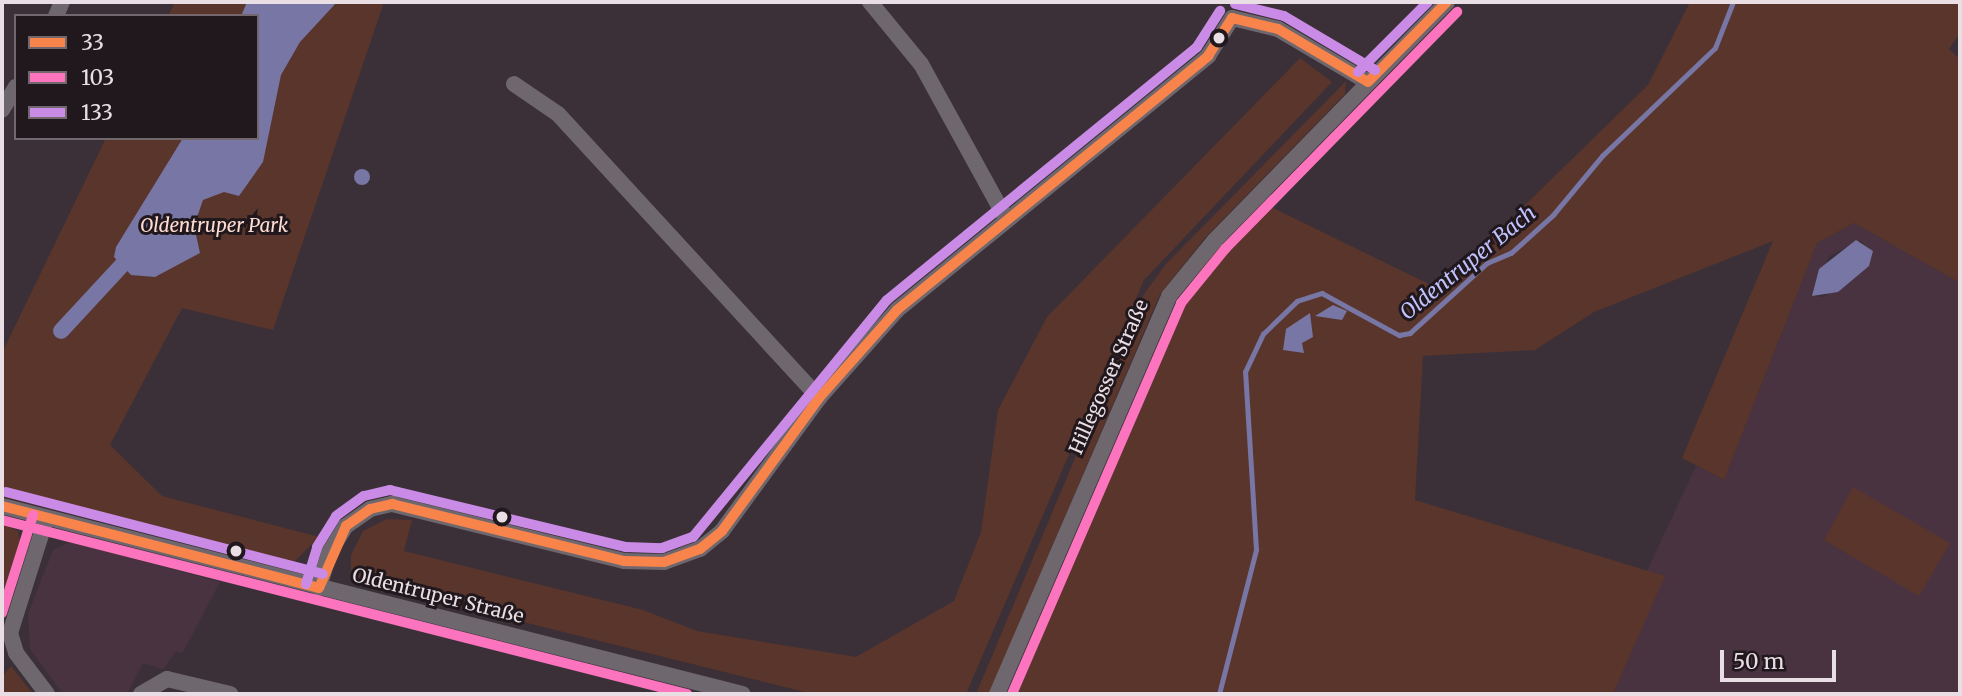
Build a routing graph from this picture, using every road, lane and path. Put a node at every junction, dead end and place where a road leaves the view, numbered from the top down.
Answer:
1 (870, 2) edge
2 (1447, 2) edge
3 (1368, 82) junction
4 (514, 84) dead end
5 (14, 90) edge
6 (2, 110) edge
7 (1005, 217) junction
8 (819, 398) junction
9 (2, 506) edge
10 (46, 519) junction
11 (319, 588) junction
12 (47, 694) edge
13 (141, 694) edge
14 (230, 694) edge
15 (743, 694) edge
16 (997, 694) edge

1 - 7 street
2 - 3 street, Hillegosser Straße
3 - 7 street
3 - 16 street, Hillegosser Straße
4 - 8 street
5 - 6 street
7 - 8 street
8 - 11 street
9 - 10 street, Oldentruper Straße
10 - 11 street, Oldentruper Straße
10 - 12 street
11 - 15 street, Oldentruper Straße
13 - 14 street

